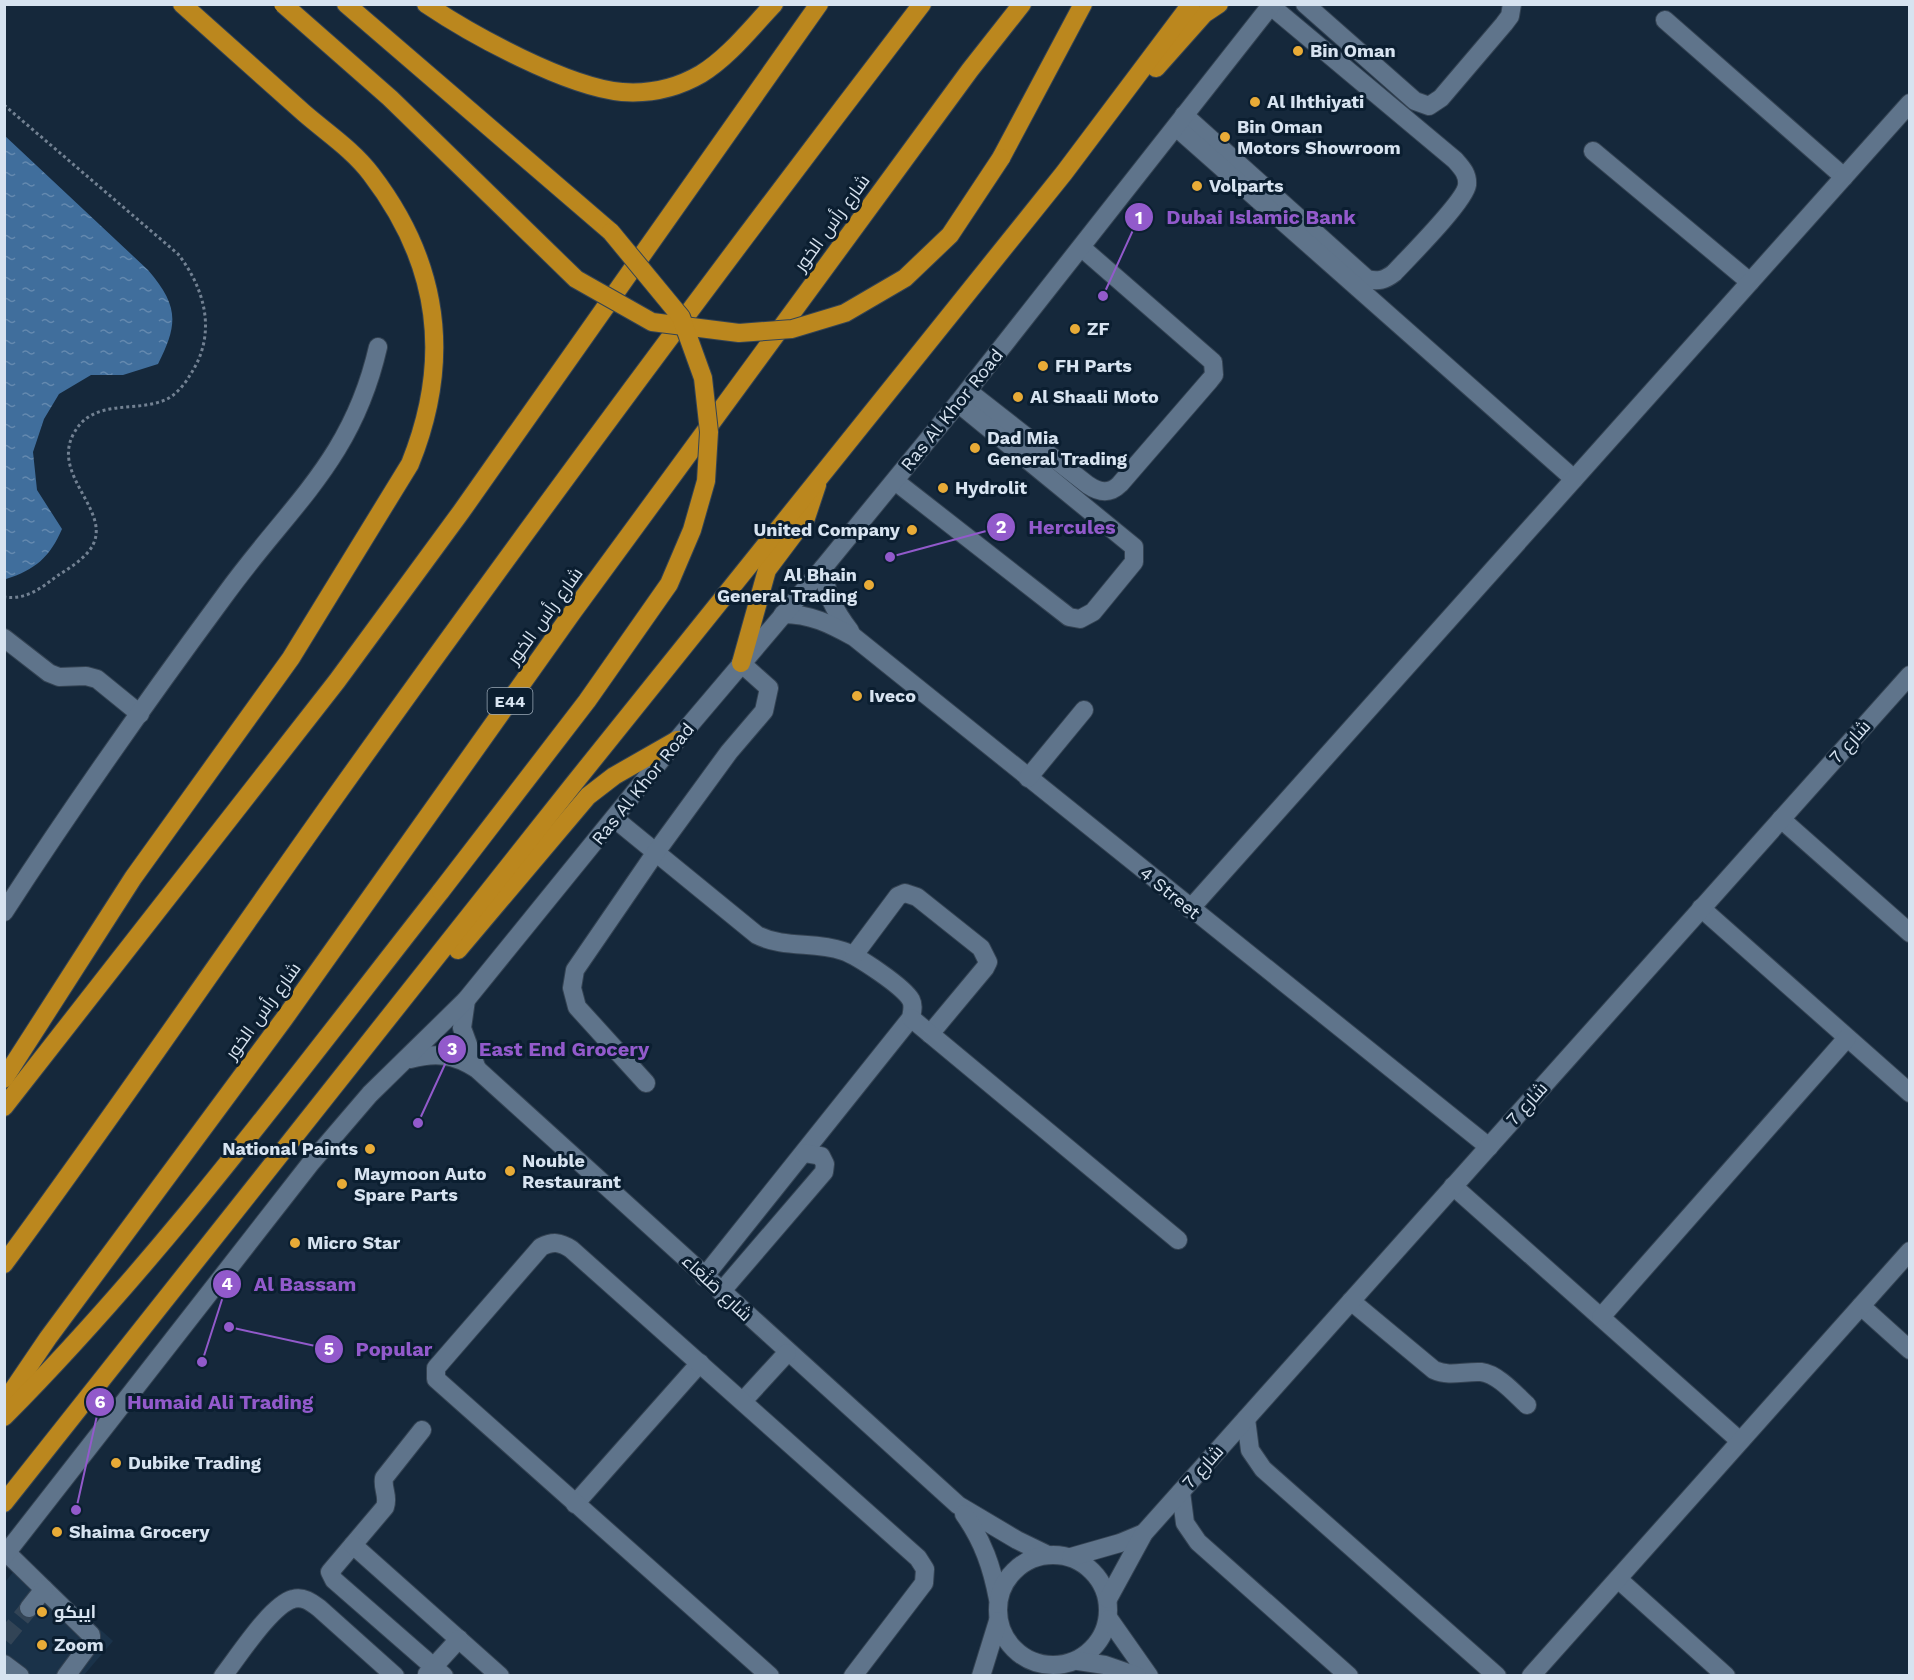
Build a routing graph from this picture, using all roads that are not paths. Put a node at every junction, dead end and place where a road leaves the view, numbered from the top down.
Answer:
1 (182, 4) edge
2 (283, 4) edge
3 (346, 4) edge
4 (426, 4) edge
5 (774, 4) edge
6 (819, 4) edge
7 (922, 4) edge
8 (1022, 4) edge
9 (1083, 4) edge
10 (1191, 4) edge
11 (1219, 4) edge
12 (1305, 4) edge
13 (1512, 4) edge
14 (1272, 5) edge
15 (1665, 20) dead end
16 (1910, 103) edge
17 (1180, 121) junction
18 (1593, 151) dead end
19 (1064, 173) junction
20 (1844, 177) junction
21 (1082, 248) junction
22 (1750, 282) junction
23 (378, 347) dead end
24 (963, 397) junction
25 (822, 472) junction
26 (1574, 479) junction
27 (895, 481) junction
28 (824, 568) junction
29 (783, 614) junction
30 (854, 637) junction
31 (4, 638) edge
32 (741, 663) junction
33 (1910, 675) edge
34 (1084, 710) dead end
35 (140, 714) junction
36 (677, 740) junction
37 (1028, 778) junction
38 (615, 819) junction
39 (1781, 819) junction
40 (656, 852) junction
41 (1190, 909) junction
42 (1701, 909) junction
43 (4, 912) edge
44 (1910, 933) edge
45 (848, 953) junction
46 (466, 1000) junction
47 (911, 1018) junction
48 (930, 1034) junction
49 (1847, 1038) junction
50 (365, 1050) junction
51 (408, 1060) junction
52 (477, 1069) junction
53 (4, 1079) edge
54 (646, 1083) dead end
55 (1910, 1093) edge
56 (4, 1107) edge
57 (1488, 1147) junction
58 (804, 1153) junction
59 (1454, 1186) junction
60 (1178, 1240) dead end
61 (1910, 1251) edge
62 (4, 1264) edge
63 (704, 1277) junction
64 (721, 1292) junction
65 (1351, 1301) junction
66 (1860, 1306) junction
67 (1601, 1317) junction
68 (1910, 1350) edge
69 (787, 1353) junction
70 (700, 1363) junction
71 (743, 1401) junction
72 (4, 1402) edge
73 (1527, 1405) dead end
74 (4, 1417) edge
75 (1246, 1419) junction
76 (422, 1430) dead end
77 (1740, 1441) junction
78 (1180, 1492) junction
79 (4, 1503) edge
80 (575, 1504) junction
81 (958, 1506) junction
82 (1144, 1533) junction
83 (353, 1545) junction
84 (6, 1554) edge
85 (1048, 1554) junction
86 (1071, 1557) junction
87 (1618, 1579) junction
88 (44, 1589) junction
89 (1108, 1599) junction
90 (998, 1600) junction
91 (29, 1608) tunnel mouth
92 (1109, 1618) junction
93 (998, 1621) junction
94 (459, 1639) junction
95 (1078, 1660) junction
96 (4, 1664) edge
97 (1057, 1666) junction
98 (435, 1673) edge
99 (21, 1676) edge
100 (66, 1676) edge
101 (223, 1676) edge
102 (395, 1676) edge
103 (500, 1676) edge
104 (770, 1676) edge
105 (853, 1676) edge
106 (981, 1676) edge
107 (1029, 1676) edge
108 (1137, 1676) edge
109 (1149, 1676) edge
110 (1349, 1676) edge
111 (1497, 1676) edge
112 (1531, 1676) edge
113 (1726, 1676) edge

1 - 53 highway
2 - 9 highway, bridge
3 - 74 highway, bridge
4 - 5 highway
6 - 56 highway
7 - 62 highway
8 - 72 highway, شارع رأس الخور / E44
10 - 19 highway
11 - 19 highway
12 - 13 street
14 - 17 street, Ras Al Khor Road
14 - 17 street
15 - 20 street
16 - 20 street
17 - 21 street, Ras Al Khor Road
17 - 26 street
18 - 22 street
19 - 25 highway
20 - 22 street
21 - 24 street, Ras Al Khor Road
21 - 24 street
22 - 26 street
23 - 35 street
24 - 27 street, Ras Al Khor Road
24 - 27 street
25 - 32 highway
25 - 50 highway
26 - 41 street
27 - 28 street, Ras Al Khor Road
28 - 29 street, Ras Al Khor Road
28 - 30 street, 4 Street
29 - 30 street, 4 Street
29 - 32 street, Ras Al Khor Road
30 - 37 street, 4 Street
31 - 35 street
32 - 36 street, Ras Al Khor Road
32 - 40 street
33 - 39 street, شارع 7
34 - 37 street
35 - 43 street
36 - 38 street, Ras Al Khor Road
36 - 50 highway
37 - 41 street, 4 Street
38 - 40 street
38 - 46 street, Ras Al Khor Road
39 - 42 street, شارع 7
39 - 44 street
40 - 45 street
40 - 54 street
41 - 57 street, 4 Street
42 - 49 street
42 - 57 street, شارع 7
45 - 47 street
45 - 48 street
46 - 51 street, Ras Al Khor Road
46 - 52 street, شارع صَنْعَاء
47 - 48 street
47 - 58 street
48 - 60 street
49 - 55 street
49 - 67 street
50 - 79 highway
51 - 52 street, شارع صَنْعَاء
51 - 84 street, Ras Al Khor Road
52 - 63 street, شارع صَنْعَاء
57 - 59 street, شارع 7
58 - 63 street
58 - 64 street
59 - 65 street, شارع 7
59 - 67 street
61 - 66 street
63 - 64 street, شارع صَنْعَاء
64 - 69 street, شارع صَنْعَاء
65 - 73 street
65 - 75 street, شارع 7
66 - 68 street
66 - 77 street
67 - 77 street
69 - 71 street
69 - 81 street, شارع صَنْعَاء
70 - 71 street
70 - 80 street
70 - 80 street
71 - 105 street
75 - 78 street, شارع 7
75 - 111 street
76 - 83 street
77 - 87 street
78 - 82 street, شارع 7
78 - 110 street
80 - 104 street
81 - 85 street, شارع صَنْعَاء
81 - 90 street, شارع صَنْعَاء
82 - 86 street, شارع 7
82 - 89 street, شارع 7
83 - 94 street
83 - 98 street
84 - 88 street
85 - 86 street
85 - 90 street
86 - 89 street
87 - 112 street
87 - 113 street
88 - 91 street
88 - 100 street
89 - 92 street
90 - 93 street
92 - 95 street
92 - 109 street
93 - 97 street
93 - 106 street
94 - 98 street
94 - 103 street
95 - 97 street
95 - 108 street
96 - 99 street
97 - 107 street
101 - 102 street

